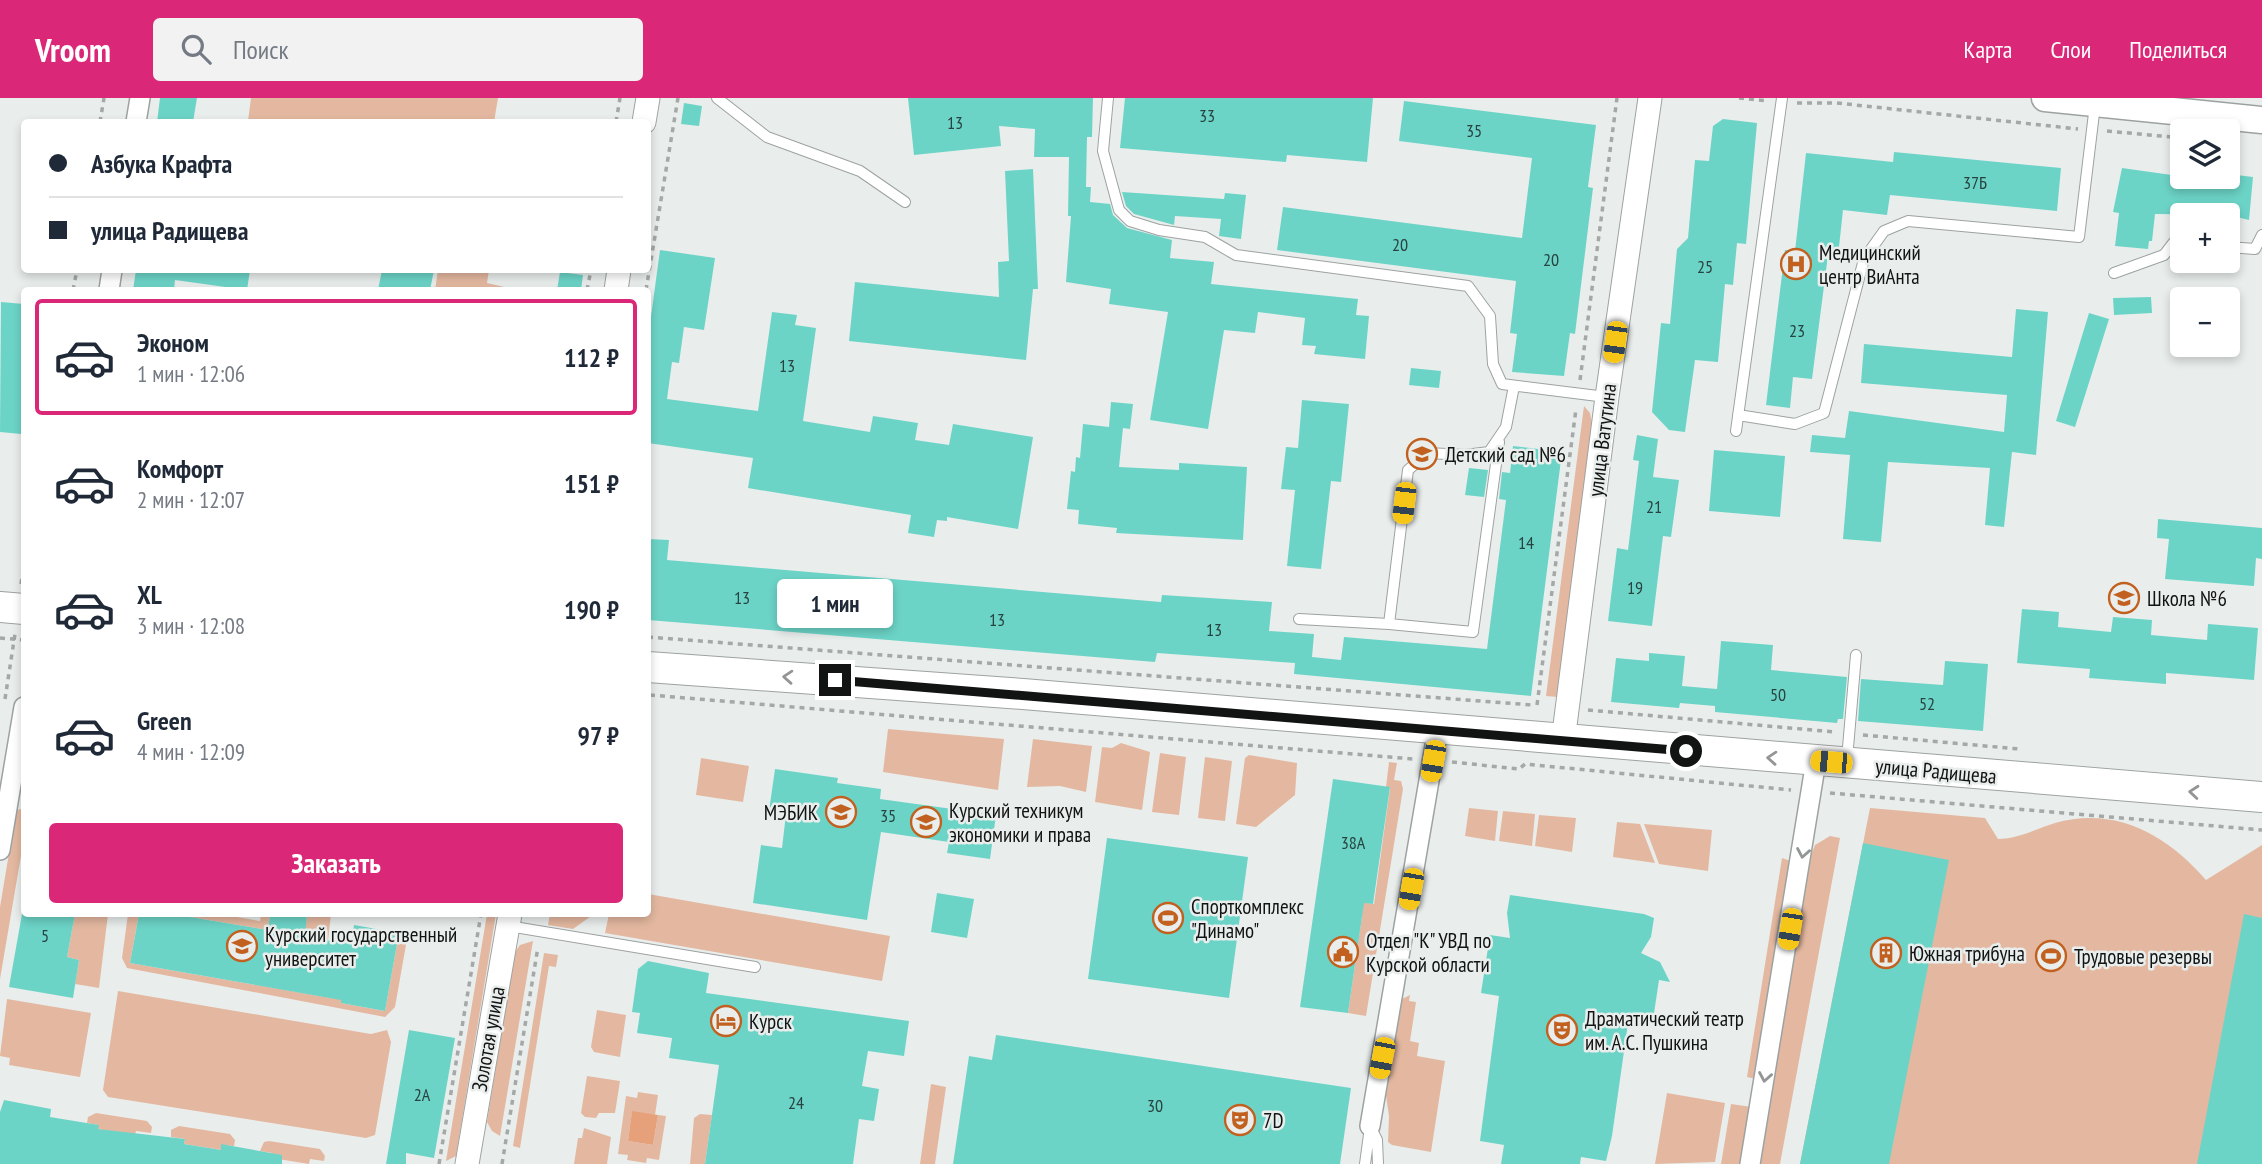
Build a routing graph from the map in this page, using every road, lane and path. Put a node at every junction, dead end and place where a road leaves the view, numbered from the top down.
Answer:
1 (104, 98) edge
2 (140, 98) edge
3 (620, 98) edge
4 (648, 98) edge
5 (678, 98) edge
6 (718, 98) edge
7 (1108, 98) edge
8 (1650, 98) edge
9 (1739, 98) edge
10 (2045, 98) edge
11 (1782, 100) edge
12 (2135, 102) edge
13 (2095, 103) junction
14 (2261, 117) edge
15 (100, 119) edge
16 (136, 119) edge
17 (616, 119) edge
18 (644, 119) edge
19 (2092, 130) junction
20 (2170, 137) edge
21 (905, 202) dead end
22 (2262, 235) edge
23 (2170, 247) edge
24 (2240, 248) edge
25 (651, 260) edge
26 (2114, 273) dead end
27 (1514, 386) junction
28 (1607, 397) junction
29 (1738, 415) junction
30 (1736, 431) dead end
31 (1499, 440) junction
32 (21, 597) edge
33 (0, 607) edge
34 (1299, 619) dead end
35 (1389, 624) junction
36 (651, 637) edge
37 (0, 638) edge
38 (15, 640) junction
39 (21, 640) edge
40 (1856, 655) dead end
41 (651, 667) edge
42 (4, 703) dead end
43 (1532, 705) dead end
44 (21, 725) edge
45 (1438, 728) junction
46 (1563, 741) junction
47 (1816, 761) junction
48 (1846, 764) junction
49 (2262, 797) edge
50 (0, 850) edge
51 (480, 917) edge
52 (509, 920) edge
53 (540, 931) junction
54 (755, 967) dead end
55 (1370, 1126) junction
56 (439, 1164) edge
57 (467, 1164) edge
58 (502, 1164) edge
59 (1365, 1164) edge
60 (1378, 1164) edge
61 (1750, 1164) edge

1 - 15 path
2 - 16 street
3 - 17 path
4 - 18 street
5 - 25 path
6 - 21 lane
7 - 27 lane
8 - 28 street, улица Ватутина
9 - 11 path
10 - 13 main road
11 - 19 path
11 - 29 lane
12 - 13 main road
12 - 14 main road
13 - 19 lane
19 - 20 path
19 - 29 lane
22 - 24 lane
23 - 26 lane
27 - 28 lane
27 - 31 lane
28 - 46 street, улица Ватутина
29 - 30 lane
31 - 35 lane
31 - 35 lane
32 - 33 main road
34 - 35 lane
36 - 43 path
37 - 38 path
38 - 39 path
38 - 42 path
40 - 48 lane
45 -> 41 main road, улица Радищева
44 - 50 street
45 - 46 main road, улица Радищева
45 - 55 street
47 -> 46 main road, улица Радищева
47 - 48 main road, улица Радищева
47 -> 61 street
49 -> 48 main road, улица Радищева
51 - 56 path
52 - 53 lane
52 - 57 street, Золотая улица
53 - 54 lane
53 - 58 path
55 - 59 lane
55 - 60 lane

